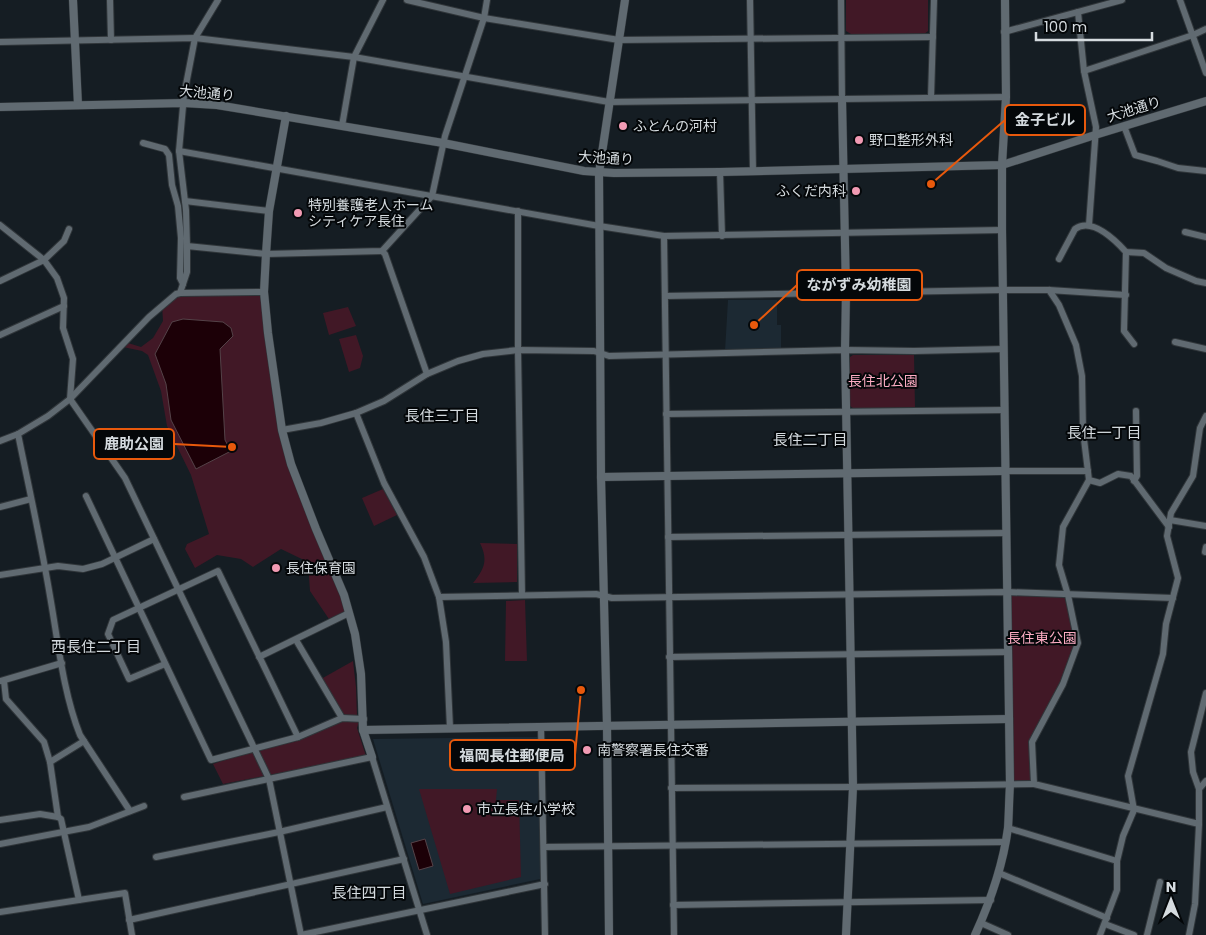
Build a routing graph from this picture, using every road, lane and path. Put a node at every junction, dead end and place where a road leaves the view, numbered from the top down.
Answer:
1 (74, 0) edge
2 (110, 0) edge
3 (218, 0) edge
4 (383, 0) edge
5 (407, 0) edge
6 (487, 0) edge
7 (625, 0) edge
8 (750, 0) edge
9 (841, 0) edge
10 (934, 0) edge
11 (1005, 0) edge
12 (1122, 0) edge
13 (1180, 0) edge
14 (1078, 12) junction
15 (484, 18) junction
16 (1206, 29) edge
17 (1004, 32) junction
18 (1193, 35) junction
19 (932, 37) junction
20 (195, 38) junction
21 (842, 38) junction
22 (751, 39) junction
23 (111, 40) junction
24 (619, 40) junction
25 (75, 41) junction
26 (0, 42) edge
27 (354, 57) junction
28 (1084, 71) junction
29 (1206, 74) edge
30 (464, 77) junction
31 (931, 97) junction
32 (1006, 97) junction
33 (842, 99) junction
34 (752, 100) junction
35 (1206, 101) edge
36 (608, 102) junction
37 (184, 103) junction
38 (78, 105) junction
39 (0, 107) edge
40 (286, 116) junction
41 (342, 126) junction
42 (1124, 126) junction
43 (1095, 134) junction
44 (143, 143) dead end
45 (442, 143) junction
46 (179, 151) junction
47 (1002, 165) junction
48 (276, 168) junction
49 (844, 169) junction
50 (753, 171) junction
51 (1206, 171) edge
52 (720, 172) junction
53 (599, 173) junction
54 (432, 196) junction
55 (185, 201) junction
56 (269, 211) junction
57 (518, 211) junction
58 (0, 225) edge
59 (1088, 225) junction
60 (599, 226) junction
61 (69, 229) dead end
62 (1002, 230) junction
63 (1185, 232) dead end
64 (844, 233) junction
65 (664, 236) junction
66 (722, 236) junction
67 (1206, 238) edge
68 (187, 246) junction
69 (382, 251) junction
70 (1126, 252) junction
71 (266, 254) junction
72 (1059, 259) dead end
73 (44, 260) junction
74 (0, 281) edge
75 (1206, 283) edge
76 (183, 284) junction
77 (1002, 290) junction
78 (1049, 290) junction
79 (264, 292) junction
80 (846, 292) junction
81 (180, 293) junction
82 (1126, 295) junction
83 (665, 296) junction
84 (64, 306) junction
85 (0, 335) edge
86 (1175, 342) dead end
87 (1134, 344) dead end
88 (1206, 349) edge
89 (518, 350) junction
90 (845, 350) junction
91 (1004, 350) junction
92 (601, 354) junction
93 (665, 355) junction
94 (428, 374) junction
95 (70, 400) junction
96 (1004, 410) junction
97 (1136, 411) dead end
98 (846, 412) junction
99 (356, 413) junction
100 (666, 414) junction
101 (1205, 421) edge
102 (282, 430) junction
103 (18, 434) junction
104 (0, 441) edge
105 (1088, 471) junction
106 (1005, 472) junction
107 (848, 473) junction
108 (601, 477) junction
109 (666, 477) junction
110 (1089, 480) junction
111 (1134, 481) junction
112 (86, 496) dead end
113 (31, 499) junction
114 (0, 507) edge
115 (1169, 524) junction
116 (1206, 526) edge
117 (1006, 533) junction
118 (848, 535) junction
119 (668, 537) junction
120 (154, 539) junction
121 (115, 557) junction
122 (45, 567) junction
123 (0, 575) edge
124 (178, 590) junction
125 (1007, 592) junction
126 (522, 595) junction
127 (850, 595) junction
128 (1068, 595) junction
129 (439, 597) junction
130 (604, 597) junction
131 (668, 597) junction
132 (1173, 598) junction
133 (138, 607) junction
134 (349, 613) junction
135 (296, 640) junction
136 (1007, 652) junction
137 (851, 654) junction
138 (259, 657) junction
139 (669, 657) junction
140 (62, 663) junction
141 (165, 664) junction
142 (2, 681) edge
143 (1206, 693) edge
144 (342, 718) junction
145 (364, 719) junction
146 (1009, 719) junction
147 (851, 722) junction
148 (670, 724) junction
149 (607, 726) junction
150 (450, 728) junction
151 (541, 728) junction
152 (363, 730) junction
153 (298, 737) junction
154 (84, 742) junction
155 (254, 748) junction
156 (372, 757) junction
157 (50, 762) junction
158 (269, 779) junction
159 (1206, 781) edge
160 (1034, 784) junction
161 (1010, 785) junction
162 (671, 788) junction
163 (853, 788) junction
164 (1199, 789) junction
165 (184, 797) dead end
166 (144, 806) dead end
167 (387, 807) junction
168 (1134, 810) junction
169 (130, 811) junction
170 (58, 817) junction
171 (0, 820) edge
172 (1199, 824) junction
173 (1008, 828) junction
174 (63, 832) junction
175 (280, 832) junction
176 (1005, 842) junction
177 (0, 844) edge
178 (850, 844) junction
179 (673, 845) junction
180 (609, 846) junction
181 (544, 847) junction
182 (156, 857) dead end
183 (404, 859) junction
184 (1117, 861) junction
185 (999, 873) junction
186 (1160, 882) dead end
187 (290, 884) junction
188 (545, 884) junction
189 (79, 900) junction
190 (991, 900) junction
191 (847, 902) junction
192 (673, 905) junction
193 (420, 910) junction
194 (0, 912) edge
195 (129, 920) junction
196 (1106, 921) junction
197 (980, 923) junction
198 (132, 935) edge
199 (301, 935) edge
200 (427, 935) edge
201 (545, 935) edge
202 (609, 935) edge
203 (674, 935) edge
204 (846, 935) edge
205 (975, 935) edge
206 (1008, 935) edge
207 (1100, 935) edge
208 (1134, 935) edge
209 (1147, 935) edge
210 (1189, 935) edge

1 - 25 street
2 - 23 street
3 - 20 street
4 - 27 street
5 - 15 street
6 - 15 street
7 - 24 street
8 - 22 street
9 - 21 street
10 - 19 street
11 - 17 street
12 - 14 street
13 - 18 street
14 - 17 street
14 - 28 street
15 - 24 street
15 - 30 street
16 - 18 street
17 - 32 street
18 - 28 street
18 - 29 street
19 - 21 street
19 - 31 street
20 - 23 street
20 - 27 street
20 - 37 street
21 - 22 street
21 - 33 street
22 - 24 street
22 - 34 street
23 - 25 street
24 - 36 street
25 - 26 street
25 - 38 street
27 - 30 street
27 - 41 street
28 - 43 street
30 - 36 street
30 - 45 street
31 - 32 street
31 - 33 street
32 - 47 street
33 - 34 street
33 - 49 street
34 - 36 street
34 - 50 street
35 - 42 street, 大池通り
36 - 53 street
37 - 38 street, 大池通り
37 - 40 street, 大池通り
37 - 46 street
38 - 39 street, 大池通り
40 - 41 street, 大池通り
40 - 48 street
41 - 45 street, 大池通り
42 - 43 street, 大池通り
42 - 51 street
43 - 47 street, 大池通り
43 - 59 street
44 - 76 street
45 - 53 street, 大池通り
45 - 54 street
46 - 48 street
46 - 55 street
47 - 49 street, 大池通り
47 - 62 street
48 - 54 street
48 - 56 street
49 - 50 street, 大池通り
49 - 64 street
50 - 52 street, 大池通り
52 - 53 street, 大池通り
52 - 66 street
53 - 60 street
54 - 57 street
54 - 69 street
55 - 56 street
55 - 68 street
56 - 71 street
57 - 60 street
57 - 89 street
58 - 73 street
59 - 70 street
59 - 72 street
60 - 65 street
60 - 92 street
61 - 73 street
62 - 64 street
62 - 77 street
63 - 67 street
64 - 66 street
64 - 80 street
65 - 66 street
65 - 83 street
68 - 71 street
68 - 76 street
69 - 71 street
69 - 94 street
70 - 75 street
70 - 82 street
71 - 79 street
73 - 74 street
73 - 84 street
76 - 81 street
77 - 78 street
77 - 80 street
77 - 91 street
78 - 82 street
78 - 105 street
79 - 81 street
79 - 102 street
80 - 83 street
80 - 90 street
81 - 95 street
82 - 87 street
83 - 93 street
84 - 85 street
84 - 95 street
86 - 88 street
89 - 92 street
89 - 94 street
89 - 126 street
90 - 91 street
90 - 93 street
90 - 98 street
91 - 96 street
92 - 93 street
92 - 108 street
93 - 100 street
94 - 99 street
95 - 103 street
95 - 120 street
96 - 98 street
96 - 106 street
97 - 111 street
98 - 100 street
98 - 107 street
99 - 102 street
99 - 129 street
100 - 109 street
101 - 115 street
102 - 134 street
103 - 104 street
103 - 113 street
105 - 106 street
105 - 110 street
106 - 107 street
106 - 117 street
107 - 109 street
107 - 118 street
108 - 109 street
108 - 130 street
109 - 119 street
110 - 111 street
110 - 128 street
111 - 115 street
112 - 121 street
113 - 114 street
113 - 122 street
115 - 116 street
115 - 132 street
117 - 118 street
117 - 125 street
118 - 119 street
118 - 127 street
119 - 131 street
120 - 121 street
120 - 124 street
121 - 122 street
121 - 133 street
122 - 123 street
122 - 140 street
124 - 133 street
124 - 138 street
124 - 155 street
125 - 127 street
125 - 128 street
125 - 136 street
126 - 129 street
126 - 130 street
127 - 131 street
127 - 137 street
128 - 132 street
128 - 160 street
129 - 150 street
130 - 131 street
130 - 149 street
131 - 139 street
132 - 168 street
133 - 141 street
133 - 141 street
134 - 135 street
134 - 145 street
135 - 138 street
135 - 144 street
136 - 137 street
136 - 146 street
137 - 139 street
137 - 147 street
138 - 153 street
139 - 148 street
140 - 142 street
140 - 154 street
141 - 155 street
142 - 157 street
143 - 164 street
144 - 145 street
144 - 153 street
145 - 152 street
146 - 147 street
146 - 161 street
147 - 148 street
147 - 163 street
148 - 149 street
148 - 162 street
149 - 151 street
149 - 180 street
150 - 151 street
150 - 152 street
151 - 181 street
152 - 156 street
153 - 155 street
154 - 157 street
154 - 169 street
155 - 158 street
156 - 158 street
156 - 167 street
157 - 170 street
158 - 165 street
158 - 175 street
159 - 164 street
160 - 161 street
160 - 168 street
161 - 163 street
161 - 173 street
162 - 163 street
162 - 179 street
163 - 178 street
164 - 172 street
166 - 169 street
167 - 175 street
167 - 183 street
168 - 172 street
168 - 184 street
169 - 174 street
170 - 171 street
170 - 174 street
172 - 210 street
173 - 176 street
173 - 184 street
174 - 177 street
174 - 189 street
175 - 182 street
175 - 187 street
176 - 178 street
176 - 185 street
178 - 179 street
178 - 191 street
179 - 180 street
179 - 192 street
180 - 181 street
180 - 202 street
181 - 188 street
183 - 187 street
183 - 193 street
184 - 196 street
185 - 190 street
185 - 196 street
186 - 209 street
187 - 195 street
187 - 199 street
188 - 193 street
188 - 201 street
189 - 194 street
189 - 195 street
190 - 191 street
190 - 197 street
191 - 192 street
191 - 204 street
192 - 203 street
193 - 199 street
193 - 200 street
195 - 198 street
196 - 207 street
196 - 208 street
197 - 205 street
197 - 206 street

